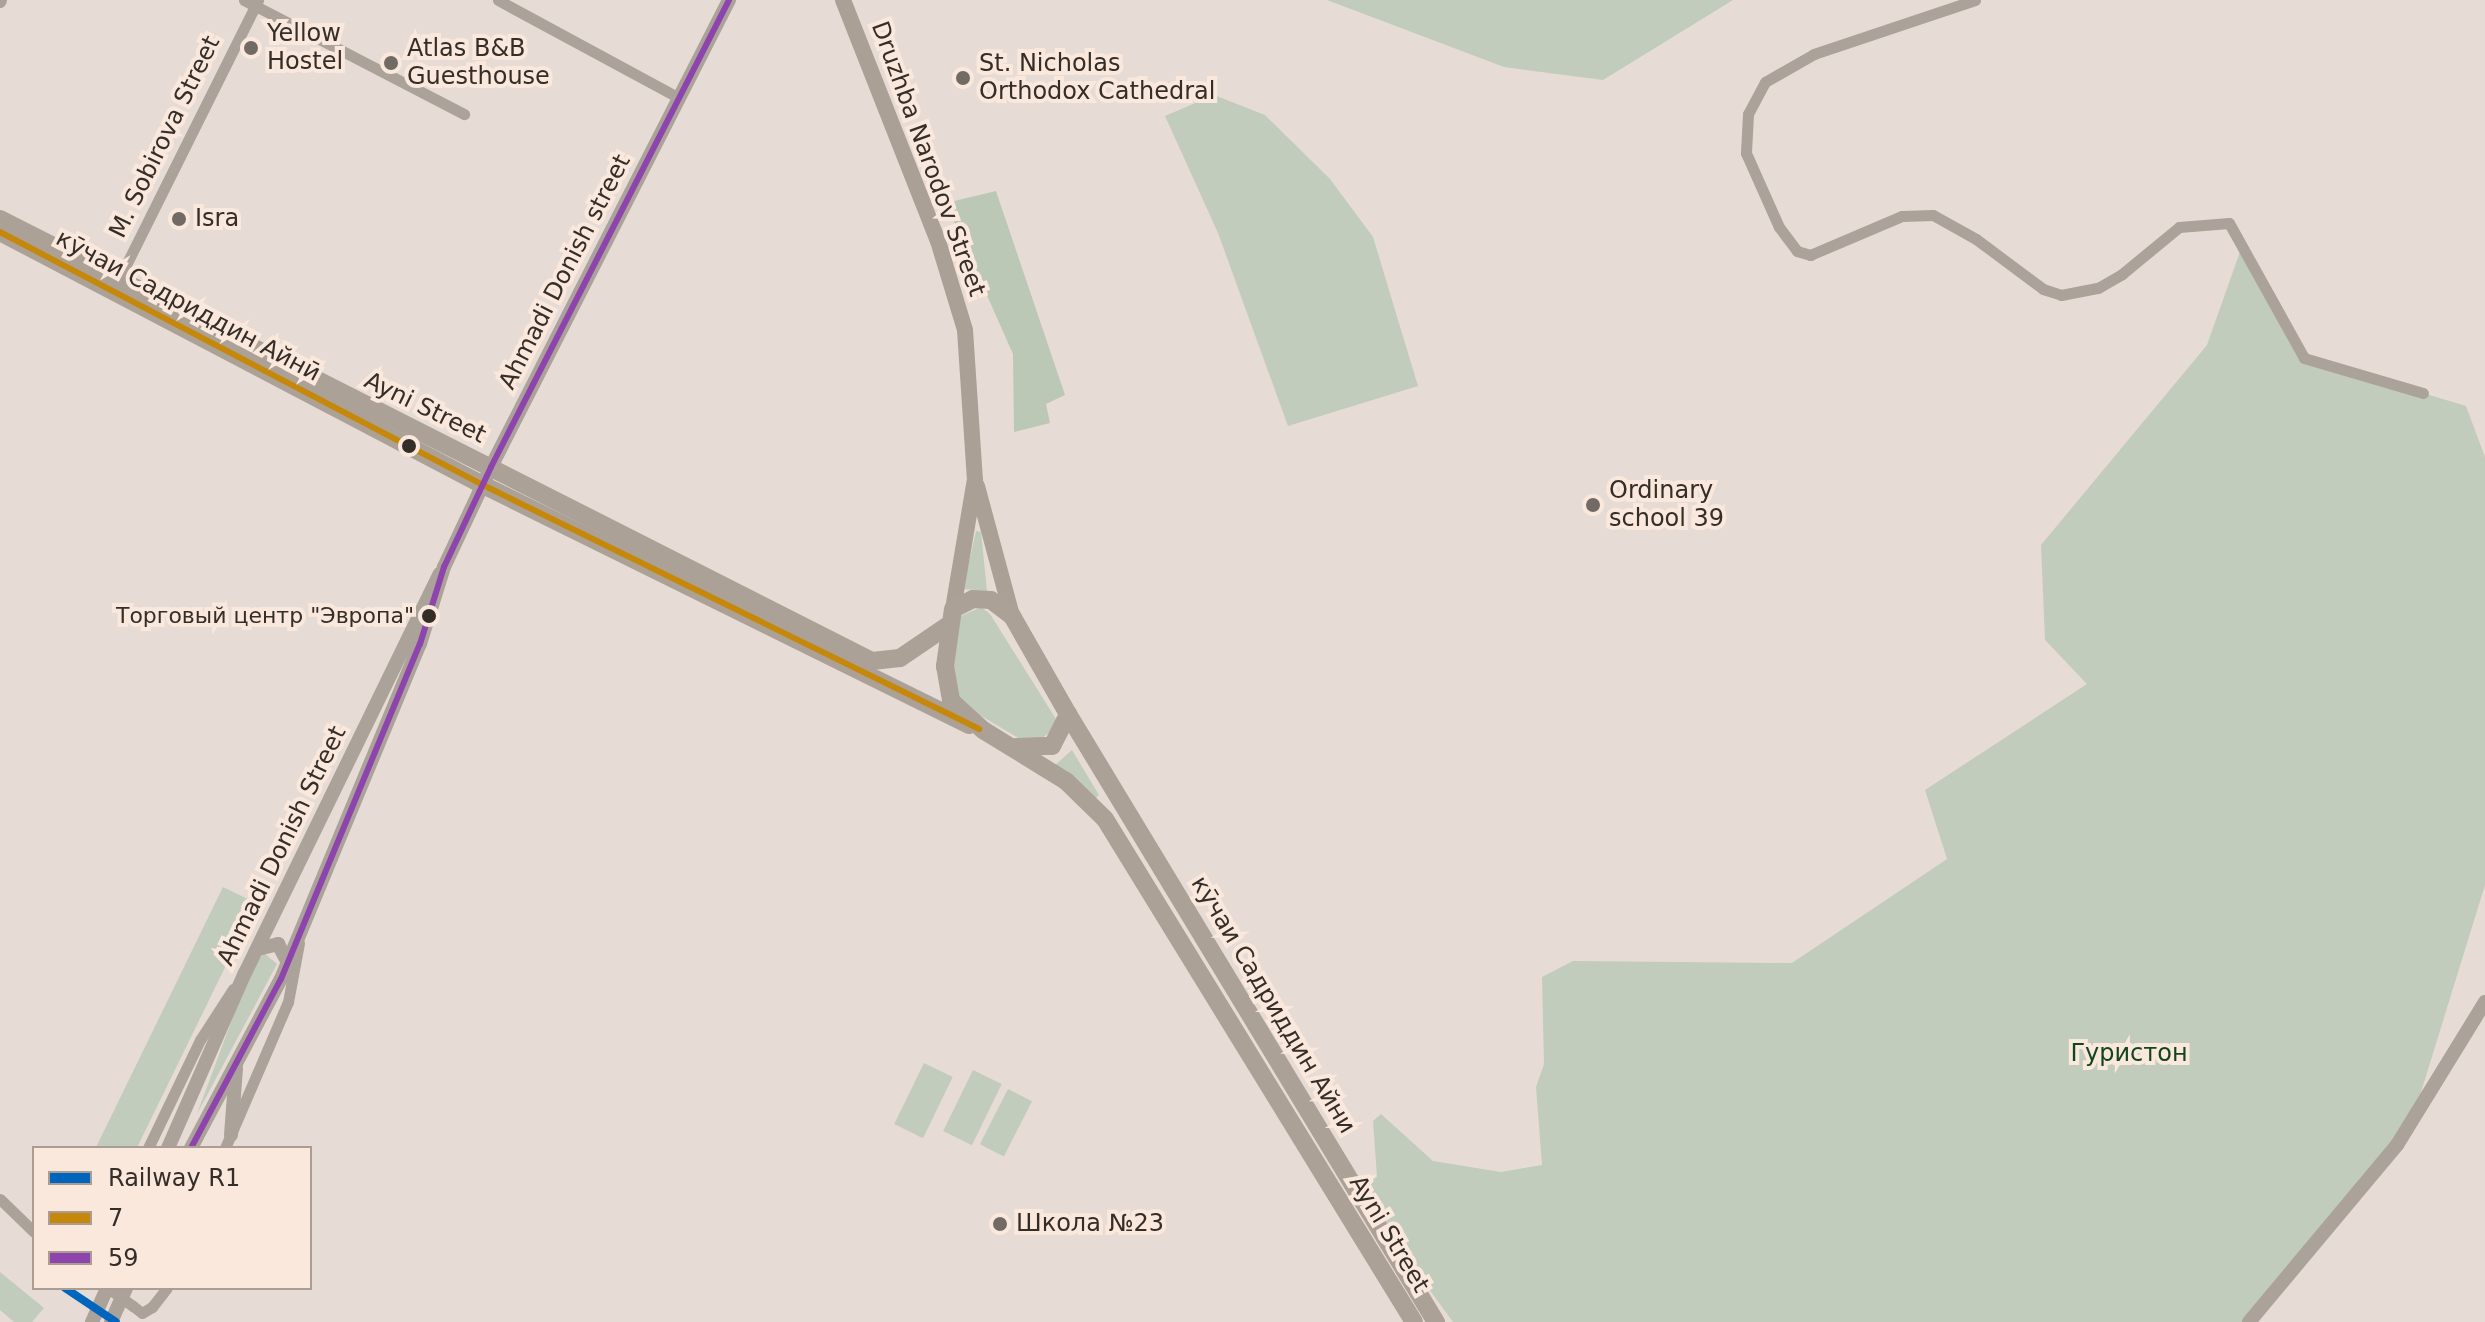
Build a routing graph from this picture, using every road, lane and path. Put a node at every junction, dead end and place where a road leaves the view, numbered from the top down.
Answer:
1 (498, 0) edge
2 (729, 0) edge
3 (843, 0) edge
4 (1975, 0) edge
5 (253, 2) edge
6 (679, 98) junction
7 (464, 114) dead end
8 (0, 219) edge
9 (0, 232) edge
10 (115, 287) junction
11 (2423, 393) dead end
12 (491, 467) junction
13 (975, 479) junction
14 (483, 485) junction
15 (444, 567) junction
16 (952, 616) junction
17 (1012, 616) junction
18 (1068, 714) junction
19 (983, 730) junction
20 (1016, 747) junction
21 (299, 933) junction
22 (258, 949) junction
23 (288, 963) junction
24 (245, 973) junction
25 (2485, 1002) edge
26 (236, 1064) junction
27 (228, 1141) edge
28 (149, 1146) edge
29 (169, 1146) edge
30 (192, 1146) edge
31 (0, 1199) edge
32 (32, 1230) edge
33 (106, 1290) edge
34 (110, 1290) edge
35 (125, 1290) edge
36 (165, 1290) edge
37 (92, 1322) edge
38 (111, 1322) edge
39 (1414, 1322) edge
40 (1436, 1322) edge
41 (2249, 1322) edge

1 - 6 street
2 - 6 street, Ahmadi Donish street
3 - 13 main road, Druzhba Narodov Street
4 - 11 street
5 - 7 street
5 - 10 street, M. Sobirova Street
6 - 12 street, Ahmadi Donish street
8 - 10 highway, Ayni Street
9 - 10 highway, кӯчаи Садриддин Айнӣ
10 - 12 highway, Ayni Street
10 - 14 highway, кӯчаи Садриддин Айнӣ
12 - 14 street, Ahmadi Donish street
12 - 16 highway, Ayni Street
13 - 16 main road
13 - 17 main road
14 - 15 street, Ahmadi Donish street
14 - 19 highway, Ayni Street
15 - 21 street
15 - 22 street, Ahmadi Donish Street
16 - 17 highway
16 - 19 highway, Ayni Street
17 - 18 highway
18 - 20 highway
18 - 40 highway, кӯчаи Садриддин Айни
19 - 20 highway, Ayni Street
20 - 39 highway, Ayni Street
21 - 23 street
21 - 27 street
22 - 23 street
22 - 24 street, Ahmadi Donish Street
23 - 26 street
24 - 28 street
24 - 29 street, Ahmadi Donish Street
25 - 41 street
26 - 27 street
26 - 30 street
31 - 32 street
33 - 37 street
34 - 36 street, bridge
35 - 38 street

